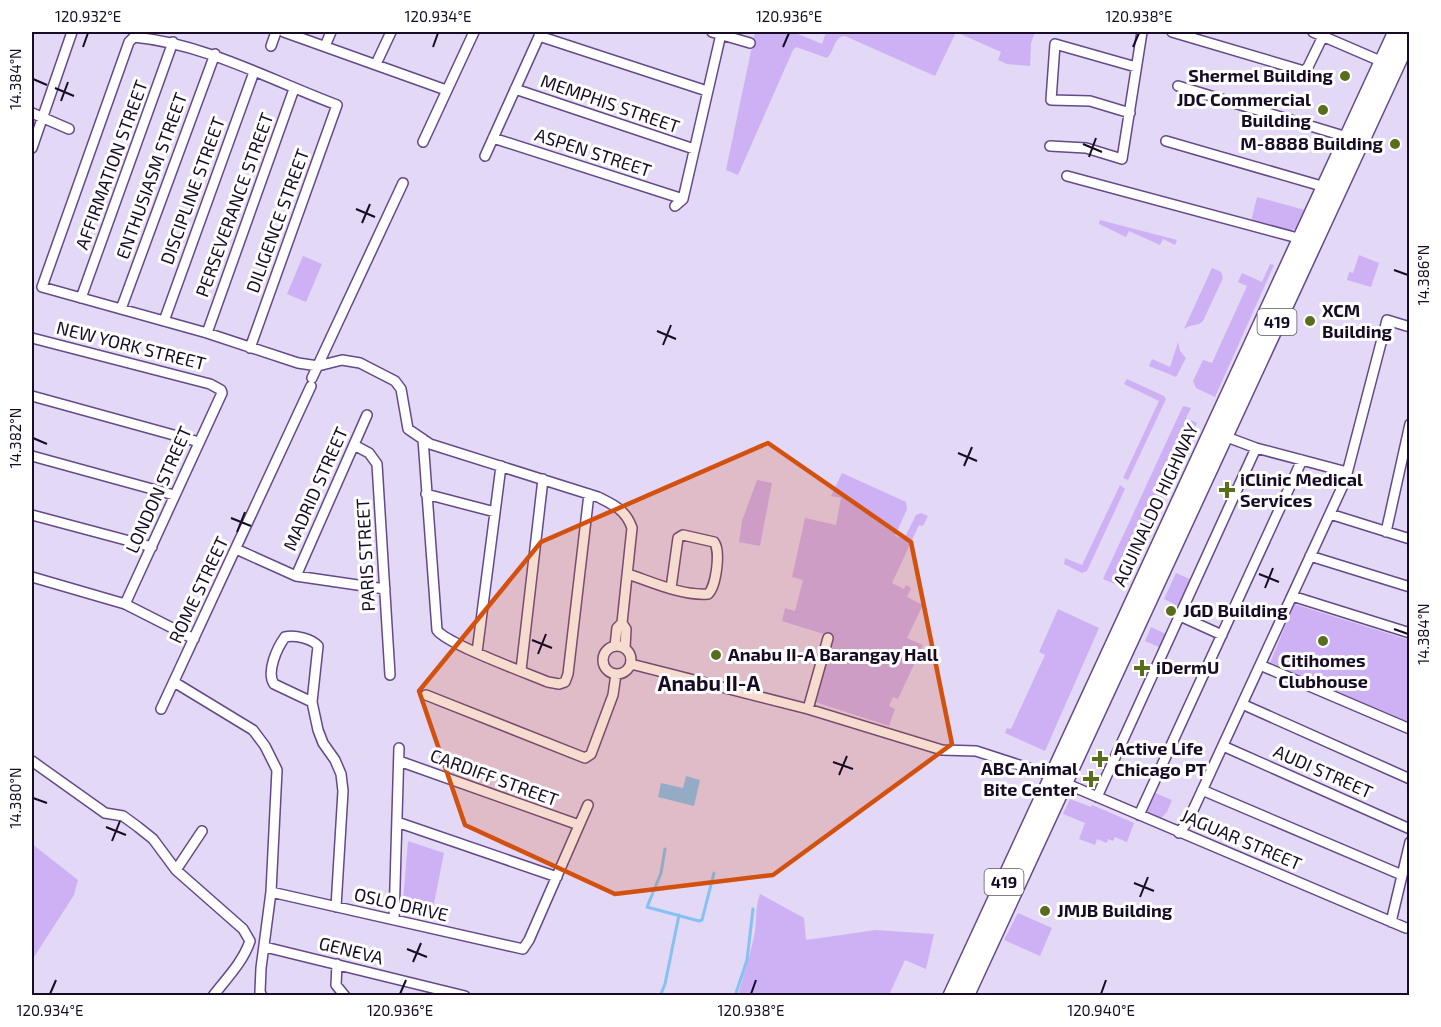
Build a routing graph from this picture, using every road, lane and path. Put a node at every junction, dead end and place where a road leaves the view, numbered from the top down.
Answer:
1 (72, 32) edge
2 (276, 32) edge
3 (284, 32) edge
4 (332, 32) edge
5 (391, 32) edge
6 (474, 32) edge
7 (1142, 32) edge
8 (1172, 32) edge
9 (1210, 32) edge
10 (1396, 32) edge
11 (716, 33) edge
12 (1320, 33) edge
13 (540, 34) edge
14 (1410, 36) edge
15 (173, 42) junction
16 (1207, 42) junction
17 (750, 43) dead end
18 (271, 46) dead end
19 (325, 46) junction
20 (214, 54) junction
21 (376, 64) junction
22 (1388, 65) junction
23 (1136, 68) junction
24 (254, 72) junction
25 (1178, 86) dead end
26 (294, 89) junction
27 (515, 89) junction
28 (446, 90) junction
29 (707, 91) junction
30 (32, 113) edge
31 (1130, 113) junction
32 (41, 117) junction
33 (69, 129) dead end
34 (1347, 137) junction
35 (493, 138) junction
36 (1166, 141) dead end
37 (423, 142) dead end
38 (1050, 147) dead end
39 (32, 148) edge
40 (694, 149) junction
41 (484, 156) dead end
42 (1067, 176) dead end
43 (402, 183) dead end
44 (1330, 191) junction
45 (1306, 243) junction
46 (81, 298) junction
47 (121, 309) junction
48 (164, 321) junction
49 (1410, 327) edge
50 (207, 333) junction
51 (32, 338) edge
52 (249, 348) junction
53 (318, 366) junction
54 (221, 390) joint
55 (32, 396) edge
56 (367, 415) dead end
57 (1410, 424) edge
58 (1224, 436) junction
59 (423, 440) junction
60 (199, 442) junction
61 (354, 446) junction
62 (1256, 448) junction
63 (32, 456) edge
64 (1302, 460) junction
65 (501, 466) junction
66 (1347, 472) junction
67 (543, 479) junction
68 (426, 494) junction
69 (589, 494) junction
70 (174, 495) junction
71 (495, 512) junction
72 (1330, 514) junction
73 (32, 515) edge
74 (1386, 532) junction
75 (1410, 539) edge
76 (152, 547) junction
77 (236, 549) junction
78 (1310, 556) junction
79 (628, 574) junction
80 (296, 576) junction
81 (32, 577) edge
82 (1410, 587) edge
83 (671, 588) junction
84 (385, 589) junction
85 (1292, 596) junction
86 (125, 604) junction
87 (1180, 616) junction
88 (1410, 633) edge
89 (1222, 635) junction
90 (828, 638) dead end
91 (194, 639) junction
92 (620, 647) junction
93 (477, 652) junction
94 (631, 664) junction
95 (1260, 665) junction
96 (521, 670) junction
97 (616, 674) junction
98 (390, 675) dead end
99 (174, 682) junction
100 (426, 695) dead end
101 (312, 702) junction
102 (1242, 704) junction
103 (161, 709) dead end
104 (808, 710) junction
105 (1410, 729) edge
106 (1223, 746) junction
107 (399, 748) dead end
108 (32, 761) edge
109 (399, 761) junction
110 (1059, 778) junction
111 (1410, 779) edge
112 (1202, 790) junction
113 (1097, 797) junction
114 (588, 805) dead end
115 (1139, 815) junction
116 (397, 822) junction
117 (579, 825) junction
118 (1410, 829) edge
119 (202, 831) dead end
120 (1179, 833) junction
121 (1410, 842) edge
122 (176, 870) junction
123 (1402, 875) junction
124 (557, 877) junction
125 (271, 892) junction
126 (336, 907) junction
127 (394, 920) junction
128 (1391, 922) junction
129 (1406, 928) dead end
130 (265, 947) junction
131 (337, 964) junction
132 (960, 993) edge
133 (213, 996) edge
134 (262, 996) edge
135 (345, 996) edge
136 (465, 996) edge

1 - 32 street
2 - 18 street
3 - 19 street
4 - 19 street
5 - 21 street
6 - 28 street
7 - 23 street
8 - 16 street
9 - 16 street
10 - 22 highway, AGUINALDO HIGHWAY / 419
11 - 17 street
11 - 29 street
12 - 16 street
12 - 22 street
13 - 27 street
13 - 29 street
14 - 22 highway, AGUINALDO HIGHWAY / 419
15 - 20 street
15 - 46 street, AFFIRMATION STREET
15 - 46 street
19 - 21 street
20 - 24 street
20 - 47 street, ENTHUSIASM STREET
21 - 28 street
22 - 34 highway, AGUINALDO HIGHWAY / 419
22 - 44 highway, AGUINALDO HIGHWAY / 419
23 - 31 street
23 - 31 street
24 - 26 street
24 - 48 street, DISCIPLINE STREET
25 - 34 street
26 - 50 street, PERSEVERANCE STREET
26 - 52 street, DILIGENCE STREET
27 - 35 street
27 - 40 street, MEMPHIS STREET
28 - 37 street
29 - 40 street
30 - 32 street
31 - 38 street
32 - 33 street
32 - 39 street
34 - 44 highway, AGUINALDO HIGHWAY / 419
35 - 40 street, ASPEN STREET
35 - 41 street
36 - 44 street
42 - 45 street
43 - 53 street, ROME STREET
44 - 45 highway, AGUINALDO HIGHWAY / 419
45 - 58 highway, AGUINALDO HIGHWAY / 419
45 - 110 highway, AGUINALDO HIGHWAY / 419
46 - 47 street
47 - 48 street
48 - 50 street
49 - 66 street
50 - 52 street
51 - 54 street, NEW YORK STREET
52 - 53 street
53 - 59 street
53 - 77 street, ROME STREET
54 - 60 street, LONDON STREET
55 - 60 street
56 - 61 street, MADRID STREET
57 - 74 street
58 - 62 street
58 - 110 highway, AGUINALDO HIGHWAY / 419
59 - 65 street
59 - 68 street
60 - 70 street, LONDON STREET
61 - 80 street, MADRID STREET
61 - 84 street, PARIS STREET
62 - 64 street
62 - 87 street
63 - 70 street
64 - 66 street
64 - 89 street
65 - 67 street
65 - 71 street
66 - 72 street
67 - 69 street
67 - 96 street
68 - 71 street
68 - 93 street
69 - 79 street
69 - 96 street
70 - 76 street, LONDON STREET
71 - 93 street
72 - 74 street
72 - 78 street
73 - 76 street
74 - 75 street
76 - 86 street, LONDON STREET
77 - 80 street
77 - 91 street, ROME STREET
78 - 82 street
78 - 85 street
79 - 83 street
79 - 92 street
80 - 84 street
81 - 86 street
83 - 83 street
84 - 98 street, PARIS STREET
85 - 88 street
85 - 95 street
86 - 91 street
87 - 89 street
87 - 113 street
89 - 115 street
90 - 104 street
91 - 99 street, ROME STREET
92 - 94 street
92 - 97 street
93 - 96 street
94 - 97 street
94 - 104 street, JAGUAR STREET
95 - 102 street
95 - 105 street
97 - 100 street
99 - 103 street, ROME STREET
99 - 125 street
101 - 101 street
101 - 126 street
102 - 106 street
102 - 111 street
104 - 110 street, JAGUAR STREET
106 - 112 street
106 - 118 street, AUDI STREET
107 - 109 street
108 - 122 street
109 - 116 street
109 - 117 street, CARDIFF STREET
110 - 113 street, JAGUAR STREET
110 - 132 highway, AGUINALDO HIGHWAY / 419
112 - 120 street
112 - 123 street
113 - 115 street, JAGUAR STREET
114 - 117 street
115 - 120 street, JAGUAR STREET
116 - 124 street
116 - 127 street
117 - 124 street
119 - 122 street
120 - 128 street, JAGUAR STREET
121 - 123 street
122 - 133 street
123 - 128 street
124 - 127 street, OSLO DRIVE
125 - 126 street, OSLO DRIVE
125 - 130 street
126 - 127 street, OSLO DRIVE
128 - 129 street, JAGUAR STREET
130 - 131 street, GENEVA
130 - 134 street
131 - 135 street
131 - 136 street, GENEVA

